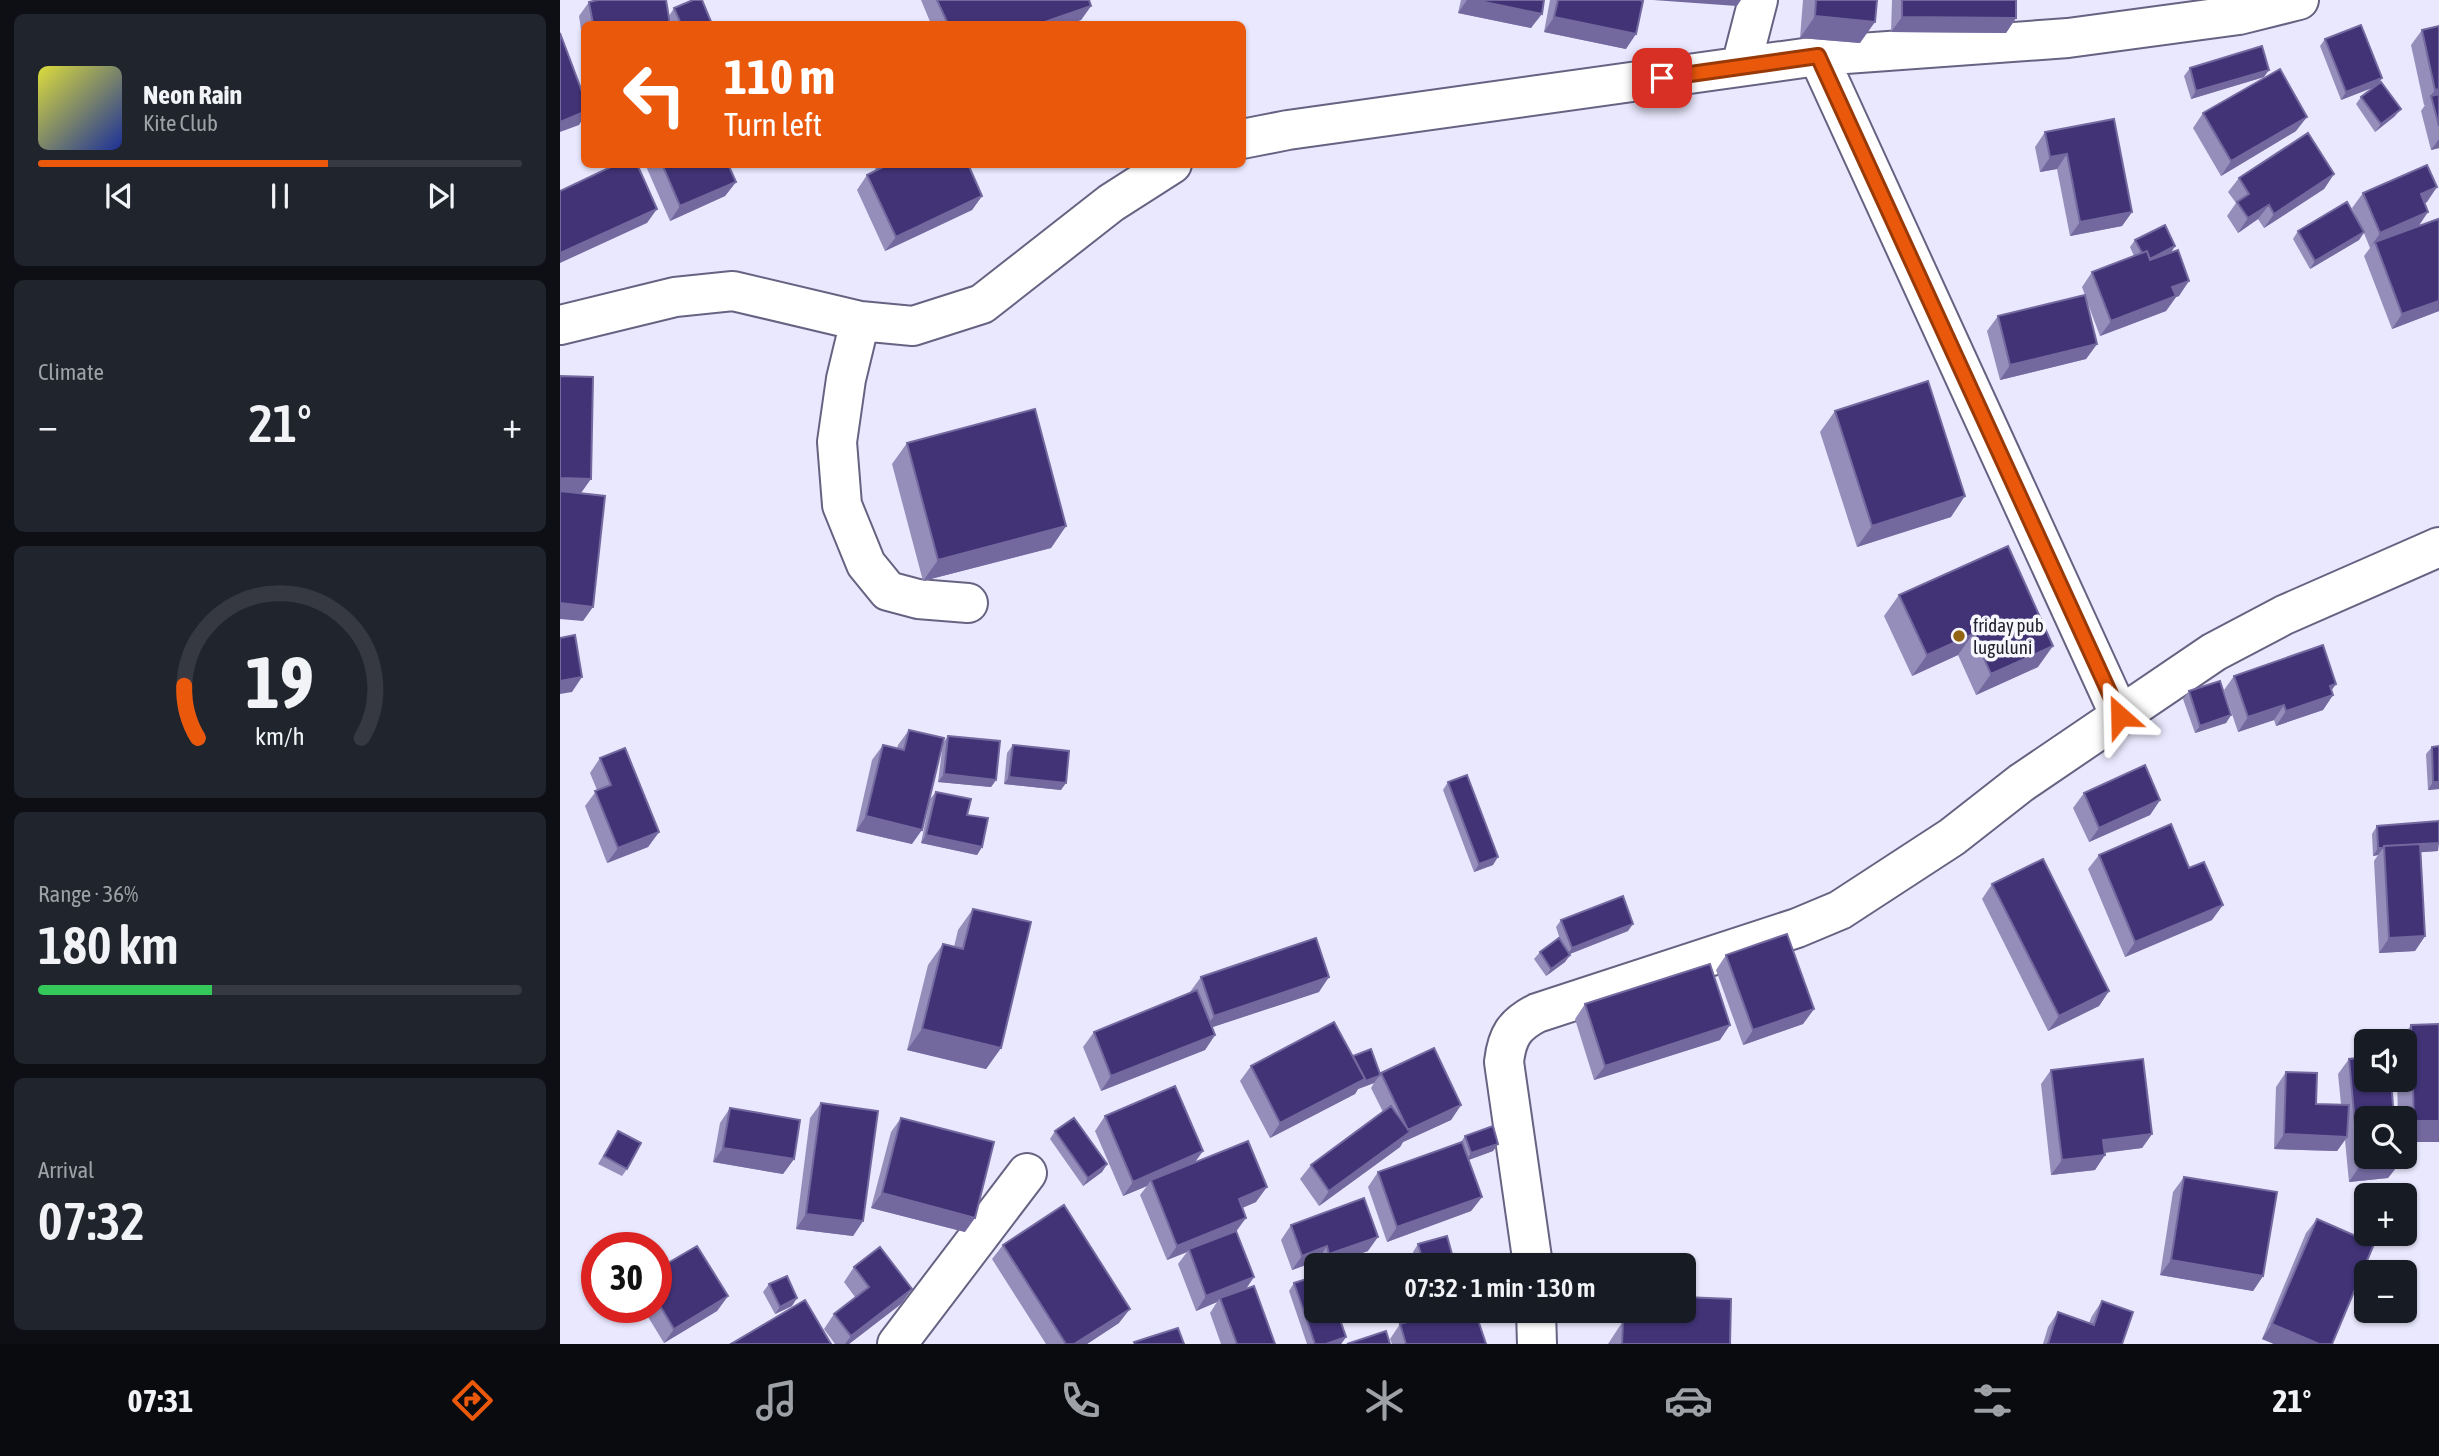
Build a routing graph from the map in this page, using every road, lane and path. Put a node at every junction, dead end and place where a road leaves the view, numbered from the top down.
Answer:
1 (1758, 0) edge
2 (2299, 0) edge
3 (1818, 56) junction
4 (1741, 66) junction
5 (1246, 138) edge
6 (1166, 168) edge
7 (860, 321) junction
8 (560, 325) edge
9 (2439, 547) edge
10 (968, 603) dead end
11 (2120, 716) junction
12 (1027, 1173) dead end
13 (1531, 1253) edge
14 (1536, 1323) edge
15 (897, 1344) edge
16 (1537, 1344) edge

1 - 4 street
2 - 3 street
3 - 4 street
3 - 11 street
4 - 5 street
6 - 7 street
7 - 8 street
7 - 10 street
9 - 11 street
11 - 13 street
12 - 15 street
14 - 16 street

